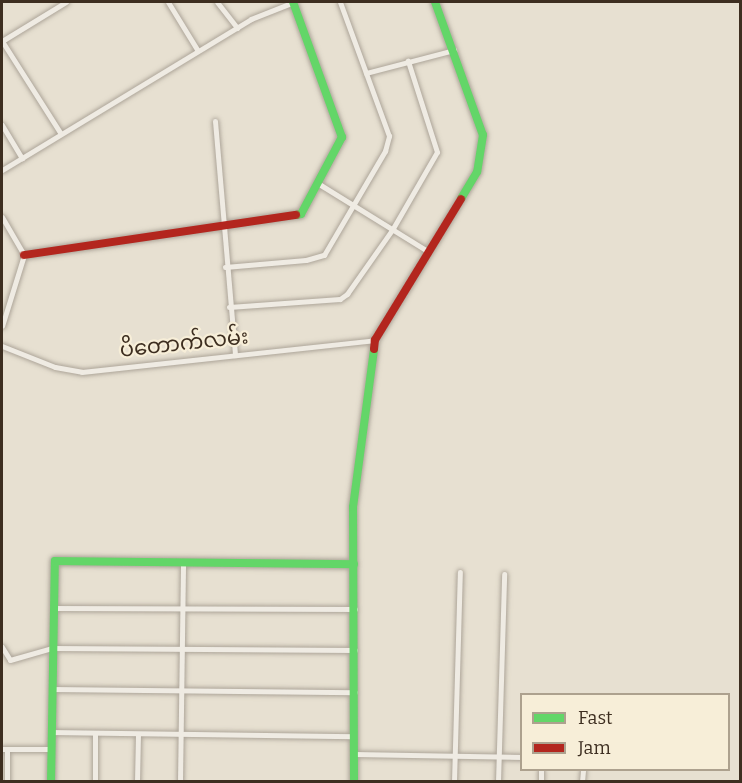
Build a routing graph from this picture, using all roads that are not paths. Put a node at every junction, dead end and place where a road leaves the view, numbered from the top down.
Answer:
1 (66, 2) edge
2 (168, 2) edge
3 (217, 2) edge
4 (294, 2) edge
5 (340, 2) edge
6 (435, 2) edge
7 (237, 28) junction
8 (2, 41) edge
9 (454, 50) junction
10 (198, 51) junction
11 (408, 61) junction
12 (366, 73) junction
13 (214, 121) dead end
14 (2, 125) edge
15 (61, 134) junction
16 (22, 158) junction
17 (2, 170) edge
18 (319, 184) junction
19 (352, 207) junction
20 (2, 218) edge
21 (221, 224) junction
22 (392, 230) junction
23 (429, 252) junction
24 (24, 255) junction
25 (225, 267) junction
26 (229, 307) junction
27 (2, 326) edge
28 (375, 340) junction
29 (2, 346) edge
30 (235, 355) junction
31 (183, 563) junction
32 (354, 564) junction
33 (460, 572) dead end
34 (504, 574) dead end
35 (53, 608) junction
36 (182, 609) junction
37 (355, 609) junction
38 (2, 647) edge
39 (52, 648) junction
40 (182, 649) junction
41 (355, 650) junction
42 (51, 689) junction
43 (182, 690) junction
44 (355, 692) junction
45 (50, 732) junction
46 (96, 733) junction
47 (138, 734) junction
48 (181, 735) junction
49 (354, 736) junction
50 (4, 749) edge
51 (50, 749) junction
52 (354, 754) junction
53 (455, 756) junction
54 (498, 757) junction
55 (520, 757) edge
56 (7, 782) edge
57 (51, 782) edge
58 (95, 782) edge
59 (136, 782) edge
60 (180, 782) edge
61 (354, 782) edge
62 (454, 782) edge
63 (498, 782) edge

1 - 8 street
2 - 10 street
3 - 7 street
4 - 7 street
4 - 18 street
5 - 12 street
6 - 9 street
7 - 10 street
8 - 15 street
9 - 11 street
9 - 23 street
10 - 15 street
11 - 12 street
11 - 22 street
12 - 19 street
13 - 21 street
14 - 16 street
15 - 16 street
16 - 17 street
18 - 19 street
18 - 21 street
19 - 22 street
19 - 25 street
20 - 24 street
21 - 24 street
21 - 25 street
22 - 23 street
22 - 26 street
23 - 28 street
24 - 27 street
25 - 26 street
26 - 30 street
28 - 30 street, ပိတောက်လမ်း
28 - 32 street
29 - 30 street, ပိတောက်လမ်း
31 - 32 street
31 - 35 street
31 - 36 street
32 - 37 street
33 - 53 street
34 - 54 street
35 - 36 street
35 - 39 street
36 - 37 street
36 - 40 street
37 - 41 street
38 - 39 street
39 - 40 street
39 - 42 street
40 - 41 street
40 - 43 street
41 - 44 street
42 - 43 street
42 - 45 street
43 - 44 street
43 - 48 street
44 - 49 street
45 - 46 street
45 - 51 street
46 - 47 street
46 - 58 street
47 - 48 street
47 - 59 street
48 - 49 street
48 - 60 street
49 - 52 street
50 - 51 street
50 - 56 street
51 - 57 street
52 - 53 street
52 - 61 street
53 - 54 street
53 - 62 street
54 - 55 street
54 - 63 street

